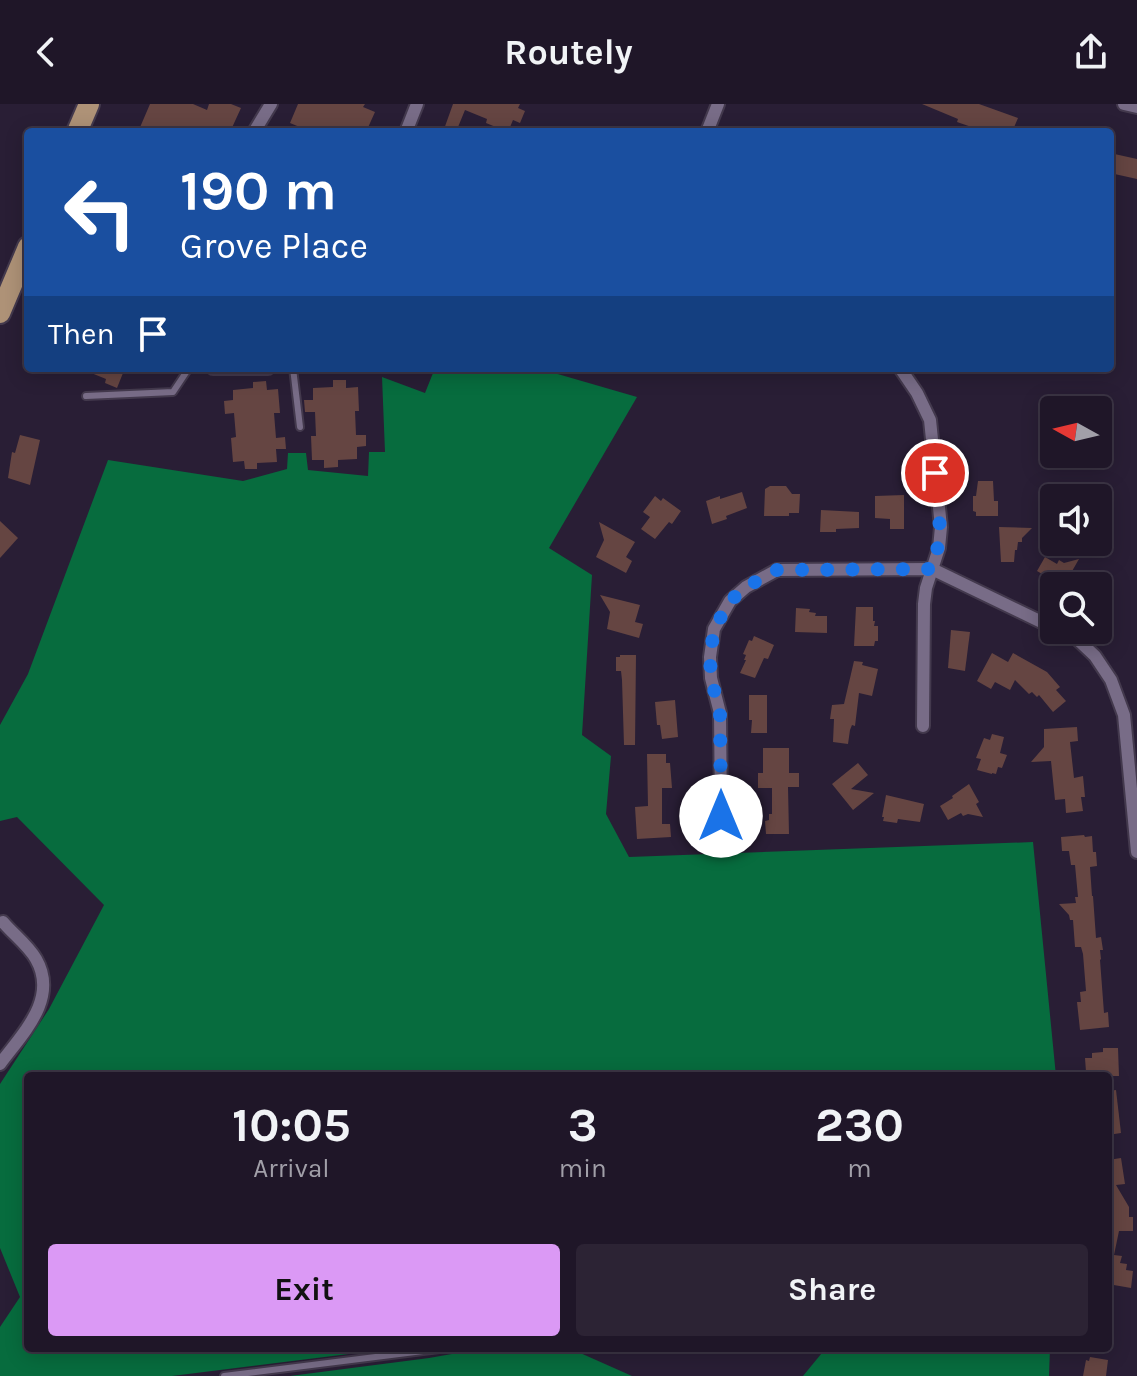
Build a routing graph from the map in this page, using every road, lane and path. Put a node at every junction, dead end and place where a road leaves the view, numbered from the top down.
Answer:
1 (89, 104) edge
2 (271, 104) edge
3 (417, 104) edge
4 (718, 104) edge
5 (1124, 104) edge
6 (1137, 107) edge
7 (79, 128) edge
8 (259, 128) edge
9 (408, 128) edge
10 (709, 128) edge
11 (24, 256) edge
12 (0, 313) edge
13 (186, 372) edge
14 (293, 372) edge
15 (903, 372) edge
16 (86, 396) dead end
17 (300, 427) dead end
18 (932, 569) junction
19 (1040, 621) edge
20 (1082, 644) edge
21 (1131, 723) edge
22 (923, 726) dead end
23 (721, 816) dead end
24 (1137, 852) edge
25 (3, 922) dead end
26 (0, 1064) edge
27 (415, 1352) edge
28 (224, 1376) edge

1 - 7 main road
2 - 8 street
3 - 9 street
4 - 10 street
5 - 6 street
11 - 12 main road
13 - 16 lane
14 - 17 lane
15 - 18 street
18 - 19 street
18 - 22 street
18 - 23 street
20 - 21 street
21 - 24 street
25 - 26 street
27 - 28 lane

